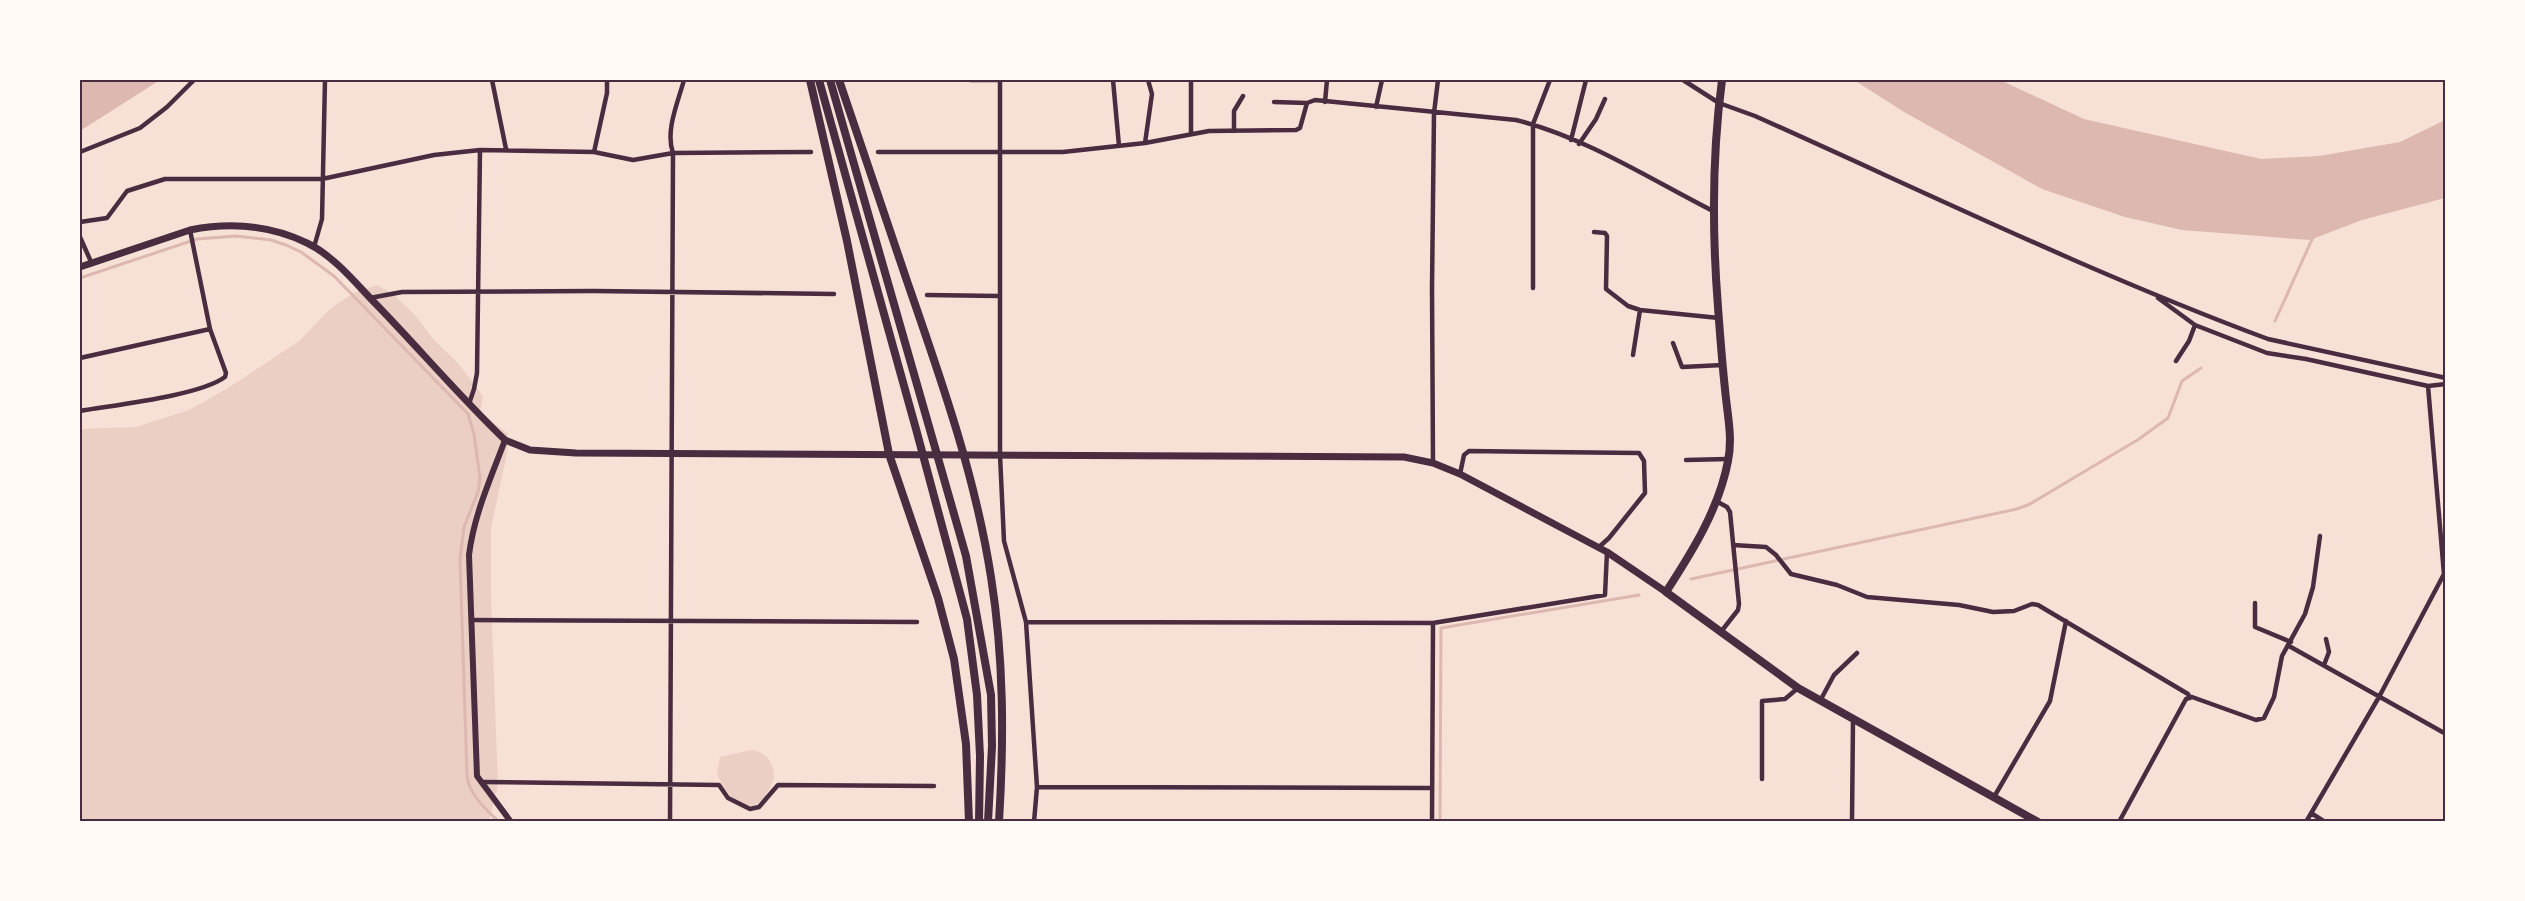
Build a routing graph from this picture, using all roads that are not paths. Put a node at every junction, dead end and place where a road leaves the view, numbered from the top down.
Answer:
1 (194, 80) edge
2 (325, 80) edge
3 (492, 80) edge
4 (607, 80) edge
5 (684, 80) edge
6 (810, 80) edge
7 (819, 80) edge
8 (830, 80) edge
9 (839, 80) edge
10 (970, 80) edge
11 (1000, 80) edge
12 (1113, 80) edge
13 (1148, 80) edge
14 (1191, 80) edge
15 (1327, 80) edge
16 (1382, 80) edge
17 (1438, 80) edge
18 (1550, 80) edge
19 (1586, 80) edge
20 (1683, 80) edge
21 (1722, 80) edge
22 (1243, 96) dead end
23 (1605, 99) dead end
24 (1719, 99) junction
25 (1274, 102) dead end
26 (1325, 102) junction
27 (1307, 103) junction
28 (1376, 107) junction
29 (1434, 112) junction
30 (1533, 124) junction
31 (1234, 131) junction
32 (1191, 133) junction
33 (1571, 140) junction
34 (1145, 143) junction
35 (1579, 144) junction
36 (1119, 146) junction
37 (506, 149) junction
38 (480, 150) junction
39 (80, 152) edge
40 (594, 152) junction
41 (811, 152) dead end
42 (878, 152) dead end
43 (673, 153) junction
44 (1000, 153) junction
45 (322, 179) junction
46 (1713, 211) junction
47 (80, 222) edge
48 (1594, 232) dead end
49 (191, 233) junction
50 (80, 237) edge
51 (314, 247) junction
52 (92, 264) junction
53 (80, 267) edge
54 (1533, 288) dead end
55 (478, 292) junction
56 (673, 293) junction
57 (834, 294) dead end
58 (927, 295) dead end
59 (2154, 295) junction
60 (999, 296) junction
61 (370, 298) junction
62 (1640, 310) junction
63 (1719, 318) junction
64 (2195, 325) junction
65 (210, 328) junction
66 (1673, 343) dead end
67 (1633, 356) dead end
68 (80, 358) edge
69 (2176, 361) dead end
70 (1723, 365) junction
71 (2445, 378) edge
72 (2445, 384) edge
73 (2428, 386) junction
74 (469, 404) junction
75 (80, 411) edge
76 (505, 440) junction
77 (673, 452) junction
78 (888, 454) junction
79 (965, 454) junction
80 (1000, 455) junction
81 (1729, 459) junction
82 (1686, 460) dead end
83 (1433, 463) junction
84 (1460, 474) junction
85 (1716, 501) junction
86 (2320, 536) dead end
87 (1733, 545) junction
88 (1599, 547) junction
89 (1607, 552) junction
90 (1666, 592) junction
91 (2255, 603) dead end
92 (471, 620) junction
93 (670, 620) junction
94 (2066, 621) junction
95 (917, 622) dead end
96 (1026, 622) junction
97 (1433, 623) junction
98 (1720, 633) junction
99 (2326, 639) dead end
100 (2290, 644) junction
101 (1857, 653) dead end
102 (2324, 665) junction
103 (1798, 688) junction
104 (2379, 697) junction
105 (2190, 698) junction
106 (1820, 701) junction
107 (1853, 720) junction
108 (2445, 734) edge
109 (1762, 779) dead end
110 (481, 782) junction
111 (671, 785) junction
112 (934, 786) dead end
113 (1037, 787) junction
114 (1431, 788) junction
115 (1994, 797) junction
116 (2311, 813) junction
117 (511, 822) edge
118 (670, 822) edge
119 (969, 822) edge
120 (979, 822) edge
121 (988, 822) edge
122 (999, 822) edge
123 (1034, 822) edge
124 (1432, 822) edge
125 (1852, 822) edge
126 (2038, 822) edge
127 (2119, 822) edge
128 (2306, 822) edge
129 (2325, 822) edge

1 - 39 street
2 - 45 street
3 - 37 street
4 - 40 street
5 - 43 street
6 - 78 highway
7 - 120 highway
8 - 121 highway
9 - 79 highway
10 - 11 street
11 - 44 street
12 - 36 street
13 - 34 street
14 - 32 street
15 - 26 street
16 - 28 street
17 - 29 street
18 - 30 street
19 - 33 street
20 - 24 street
21 - 24 main road
22 - 31 street
23 - 35 street
24 - 46 main road
24 - 59 street
25 - 27 street
26 - 27 street
26 - 28 street
27 - 31 street
28 - 29 street
29 - 30 street
29 - 83 street
30 - 33 street
30 - 54 street
31 - 32 street
32 - 34 street
33 - 35 street
34 - 36 street
35 - 46 street
36 - 44 street
37 - 38 street
37 - 40 street
38 - 45 street
38 - 55 street
40 - 43 street
41 - 43 street
42 - 44 street
43 - 56 street
44 - 60 street
45 - 47 street
45 - 51 street
46 - 63 main road
48 - 62 street
49 - 51 main road
49 - 52 main road
49 - 65 street
50 - 52 street
51 - 61 main road
52 - 53 main road
55 - 56 street
55 - 61 street
55 - 74 street
56 - 57 street
56 - 77 street
58 - 60 street
59 - 64 street
59 - 71 street
60 - 80 street
61 - 74 main road
62 - 63 street
62 - 67 street
63 - 70 main road
64 - 69 street
64 - 73 street
65 - 68 street
65 - 75 street
66 - 70 street
70 - 81 main road
72 - 73 street
73 - 104 street
74 - 76 main road
76 - 77 main road
76 - 92 street
77 - 78 main road
77 - 93 street
78 - 79 main road
78 - 119 highway
79 - 80 main road
79 - 122 highway
80 - 83 main road
80 - 96 street
81 - 82 street
81 - 85 main road
83 - 84 main road
84 - 88 main road
84 - 88 street
85 - 87 street
85 - 90 main road
86 - 100 street
87 - 94 street
87 - 98 street
88 - 89 main road
89 - 90 main road
89 - 97 street
90 - 98 main road
91 - 100 street
92 - 93 street
92 - 110 street
93 - 95 street
93 - 111 street
94 - 105 street
94 - 115 street
96 - 97 street
96 - 113 street
97 - 114 street
98 - 103 main road
99 - 102 street
100 - 102 street
100 - 105 street
101 - 106 street
102 - 104 street
103 - 106 main road
103 - 109 street
104 - 108 street
104 - 116 street
105 - 127 street
106 - 107 main road
107 - 115 main road
107 - 125 street
110 - 111 street
110 - 117 street
111 - 112 street
111 - 118 street
113 - 114 street
113 - 123 street
114 - 124 street
115 - 126 main road
116 - 128 street
116 - 129 street

